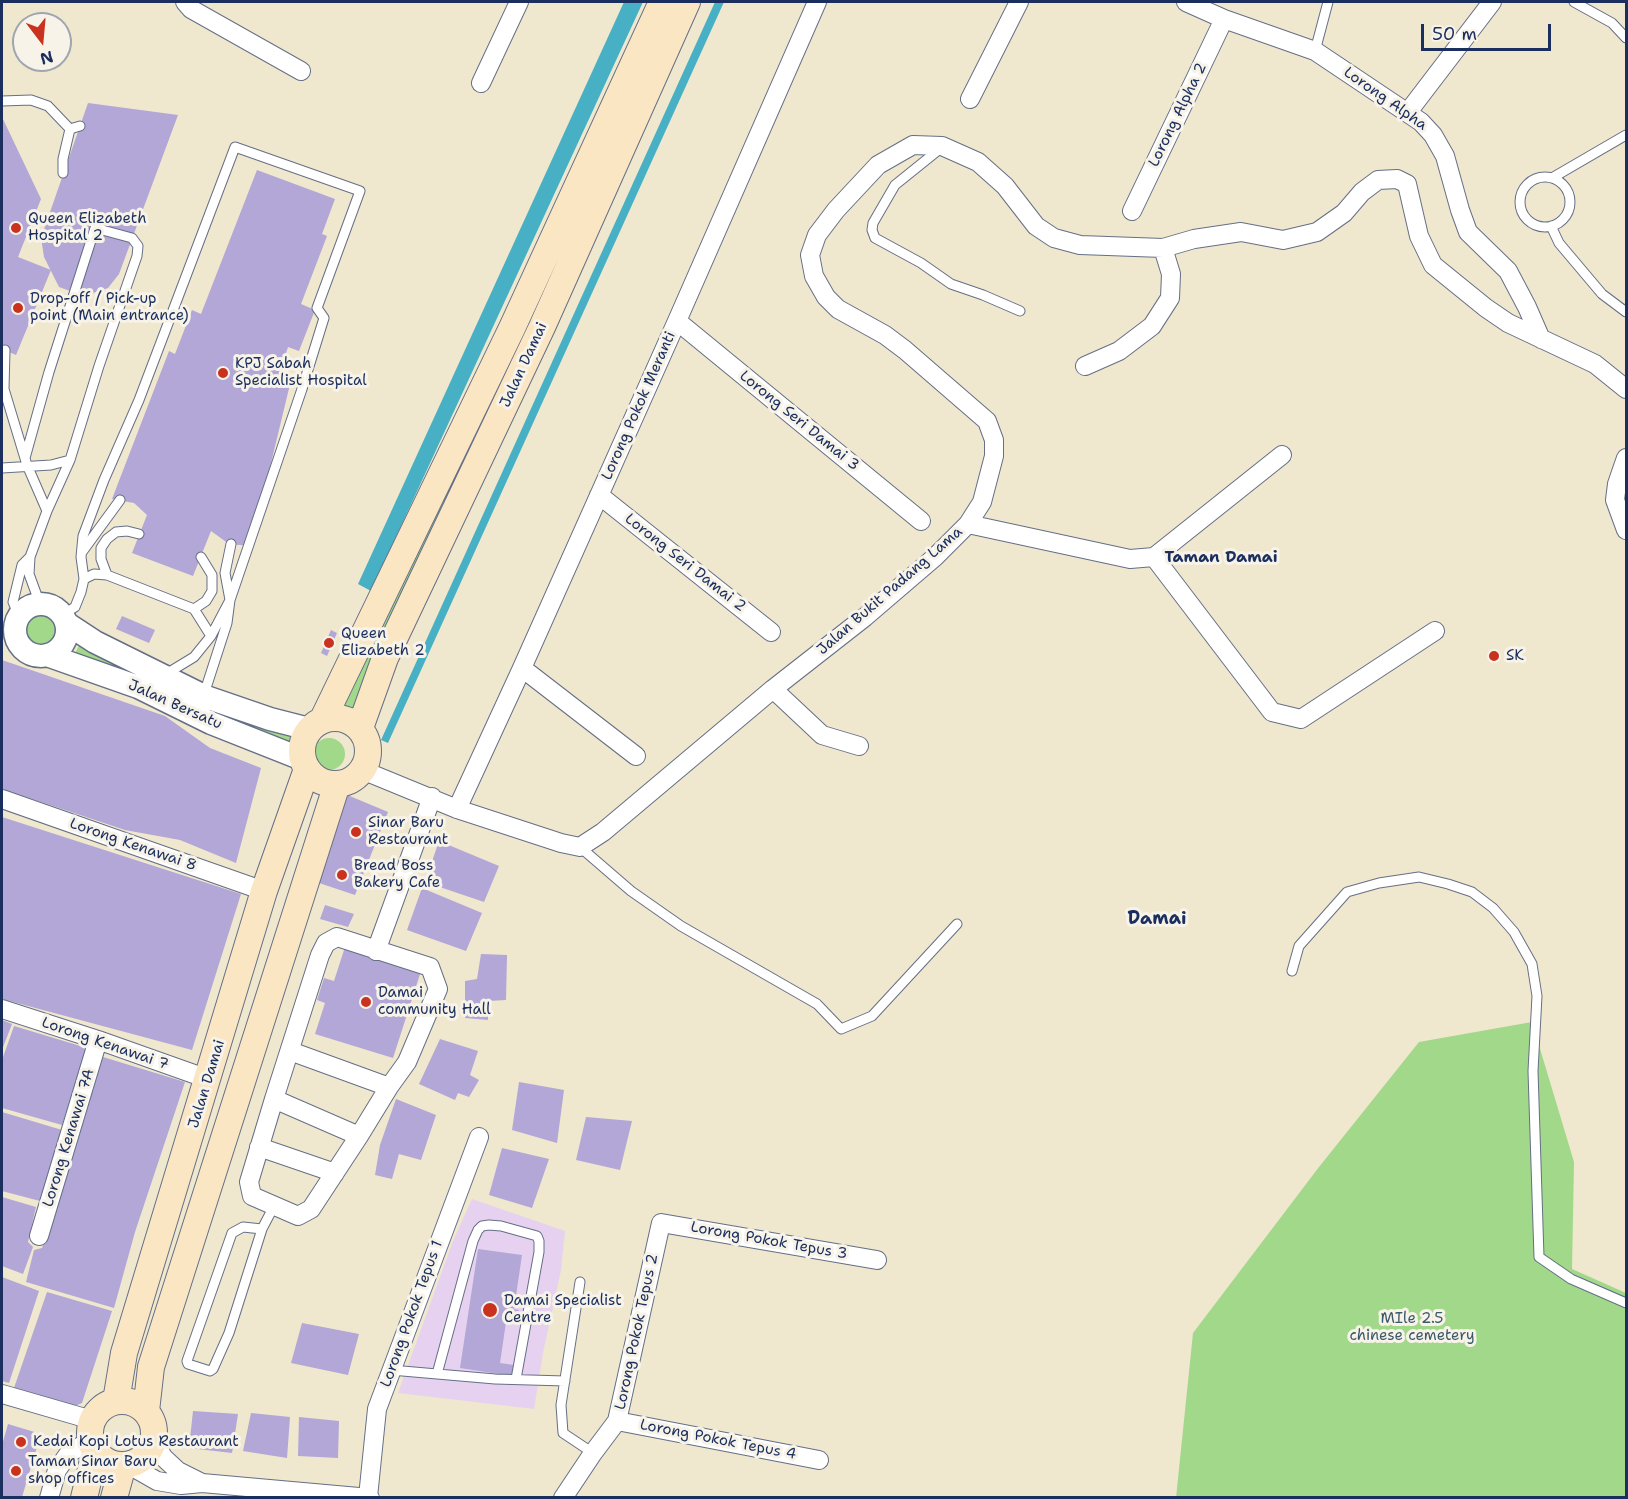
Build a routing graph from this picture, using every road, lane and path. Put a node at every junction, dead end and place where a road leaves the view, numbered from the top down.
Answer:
1 (185, 2) edge
2 (519, 2) edge
3 (662, 2) edge
4 (687, 2) edge
5 (817, 2) edge
6 (1019, 2) edge
7 (1186, 2) edge
8 (1328, 2) edge
9 (1492, 2) edge
10 (1574, 2) edge
11 (1224, 19) junction
12 (1626, 38) edge
13 (1314, 51) junction
14 (301, 70) dead end
15 (481, 83) dead end
16 (970, 99) dead end
17 (2, 101) edge
18 (1408, 112) junction
19 (1626, 135) edge
20 (942, 146) junction
21 (63, 173) dead end
22 (1552, 178) junction
23 (1132, 210) dead end
24 (1551, 226) junction
25 (1163, 248) junction
26 (1020, 311) dead end
27 (1626, 312) edge
28 (677, 321) junction
29 (1541, 339) junction
30 (5, 350) dead end
31 (1085, 366) dead end
32 (1626, 389) edge
33 (1282, 455) dead end
34 (1626, 458) edge
35 (70, 460) junction
36 (26, 462) junction
37 (2, 468) edge
38 (1621, 493) edge
39 (599, 495) junction
40 (120, 500) dead end
41 (47, 511) junction
42 (921, 521) dead end
43 (968, 524) junction
44 (1626, 530) edge
45 (139, 534) dead end
46 (231, 544) dead end
47 (82, 552) junction
48 (30, 557) junction
49 (201, 557) dead end
50 (1155, 557) junction
51 (107, 575) junction
52 (84, 579) junction
53 (230, 600) junction
54 (40, 604) junction
55 (194, 609) junction
56 (10, 618) edge
57 (64, 619) junction
58 (1435, 631) dead end
59 (771, 632) dead end
60 (211, 636) junction
61 (12, 647) edge
62 (47, 655) junction
63 (522, 668) junction
64 (163, 675) junction
65 (773, 689) junction
66 (206, 697) junction
67 (316, 724) junction
68 (360, 728) junction
69 (859, 746) dead end
70 (636, 756) dead end
71 (305, 764) junction
72 (362, 770) junction
73 (337, 784) junction
74 (432, 798) junction
75 (2, 799) edge
76 (457, 809) junction
77 (580, 846) junction
78 (264, 891) junction
79 (957, 924) dead end
80 (376, 951) junction
81 (1292, 971) dead end
82 (2, 1009) edge
83 (98, 1040) junction
84 (290, 1051) junction
85 (208, 1079) junction
86 (389, 1087) junction
87 (274, 1099) junction
88 (358, 1136) junction
89 (479, 1137) dead end
90 (260, 1147) junction
91 (335, 1173) junction
92 (274, 1206) junction
93 (661, 1223) joint
94 (262, 1229) junction
95 (39, 1236) dead end
96 (878, 1260) dead end
97 (580, 1282) dead end
98 (1626, 1302) edge
99 (392, 1370) junction
100 (437, 1374) junction
101 (516, 1379) junction
102 (565, 1381) junction
103 (2, 1394) edge
104 (116, 1401) junction
105 (146, 1411) junction
106 (617, 1420) junction
107 (93, 1438) junction
108 (154, 1440) junction
109 (593, 1453) junction
110 (819, 1460) dead end
111 (126, 1465) junction
112 (202, 1483) junction
113 (49, 1497) edge
114 (84, 1497) edge
115 (114, 1497) edge
116 (369, 1497) edge
117 (563, 1497) edge

1 - 14 street
2 - 15 street
3 - 67 main road, Jalan Damai
4 - 68 main road, Jalan Damai
5 - 28 street, Lorong Pokok Meranti
6 - 16 street
7 - 11 street, Lorong Alpha
8 - 13 lane
9 - 18 street
10 - 12 lane
11 - 13 street, Lorong Alpha
11 - 23 street, Lorong Alpha 2
13 - 18 street, Lorong Alpha
17 - 21 lane
18 - 29 street, Lorong Alpha
19 - 22 lane
20 - 25 street, Jalan Bukit Padang Lama
20 - 26 lane
20 - 43 street, Jalan Bukit Padang Lama
22 - 24 lane
22 - 24 lane
24 - 27 lane
25 - 29 street, Jalan Bukit Padang Lama
25 - 31 street
28 - 39 street, Lorong Pokok Meranti
28 - 42 street, Lorong Seri Damai 3
29 - 32 street, Jalan Bukit Padang Lama
30 - 36 lane
33 - 50 street
34 - 38 street
35 - 36 lane
35 - 36 lane
35 - 41 lane
36 - 37 lane
36 - 41 lane
38 - 44 street
39 - 59 street, Lorong Seri Damai 2
39 - 63 street, Lorong Pokok Meranti
40 - 47 lane
41 - 48 lane
43 - 50 street
43 - 65 street, Jalan Bukit Padang Lama
45 - 51 lane
46 - 53 lane
47 - 52 lane
47 - 53 lane
48 - 54 lane
48 - 56 lane
49 - 55 lane
50 - 58 street
51 - 52 lane
51 - 55 lane
52 - 57 lane
53 - 60 lane
53 - 66 lane
54 - 56 street
54 - 57 street
55 - 60 lane
56 - 61 street
57 - 62 street
57 - 64 street, Jalan Bersatu
60 - 64 lane
61 - 62 street
62 - 71 street, Jalan Bersatu
63 - 70 street
63 - 76 street, Lorong Pokok Meranti
64 - 66 street, Jalan Bersatu
65 - 69 street
65 - 77 street, Jalan Bukit Padang Lama
66 - 67 street, Jalan Bersatu
67 - 68 main road
67 - 71 main road
68 - 72 main road
71 - 73 main road
71 - 78 main road, Jalan Damai
72 - 73 main road
72 - 74 street
73 - 105 main road
74 - 76 street
74 - 80 street
75 - 78 street, Lorong Kenawai 8
76 - 77 street
77 - 79 lane
78 - 85 main road, Jalan Damai
80 - 84 street
80 - 86 street
81 - 98 lane
82 - 83 street, Lorong Kenawai 7
83 - 85 street, Lorong Kenawai 7
83 - 95 street, Lorong Kenawai 7A
84 - 86 street
84 - 87 street
85 - 104 main road, Jalan Damai
86 - 88 street
87 - 88 street
87 - 90 street
88 - 91 street
89 - 99 street, Lorong Pokok Tepus 1
90 - 91 street
90 - 92 street
91 - 92 street
92 - 94 lane
93 - 96 street, Lorong Pokok Tepus 3
93 - 106 street, Lorong Pokok Tepus 2
94 - 94 lane
97 - 102 lane
99 - 100 lane
99 - 116 street, Lorong Pokok Tepus 1
100 - 101 lane
100 - 101 lane
101 - 102 lane
102 - 109 lane
103 - 107 street
104 - 105 main road
104 - 107 main road
105 - 108 main road
106 - 109 street, Lorong Pokok Tepus 2
106 - 110 street, Lorong Pokok Tepus 4
107 - 111 main road
107 - 113 street
107 - 114 main road
108 - 111 main road
108 - 112 street
109 - 117 street, Lorong Pokok Tepus 2
111 - 112 street
111 - 115 main road
112 - 116 street

